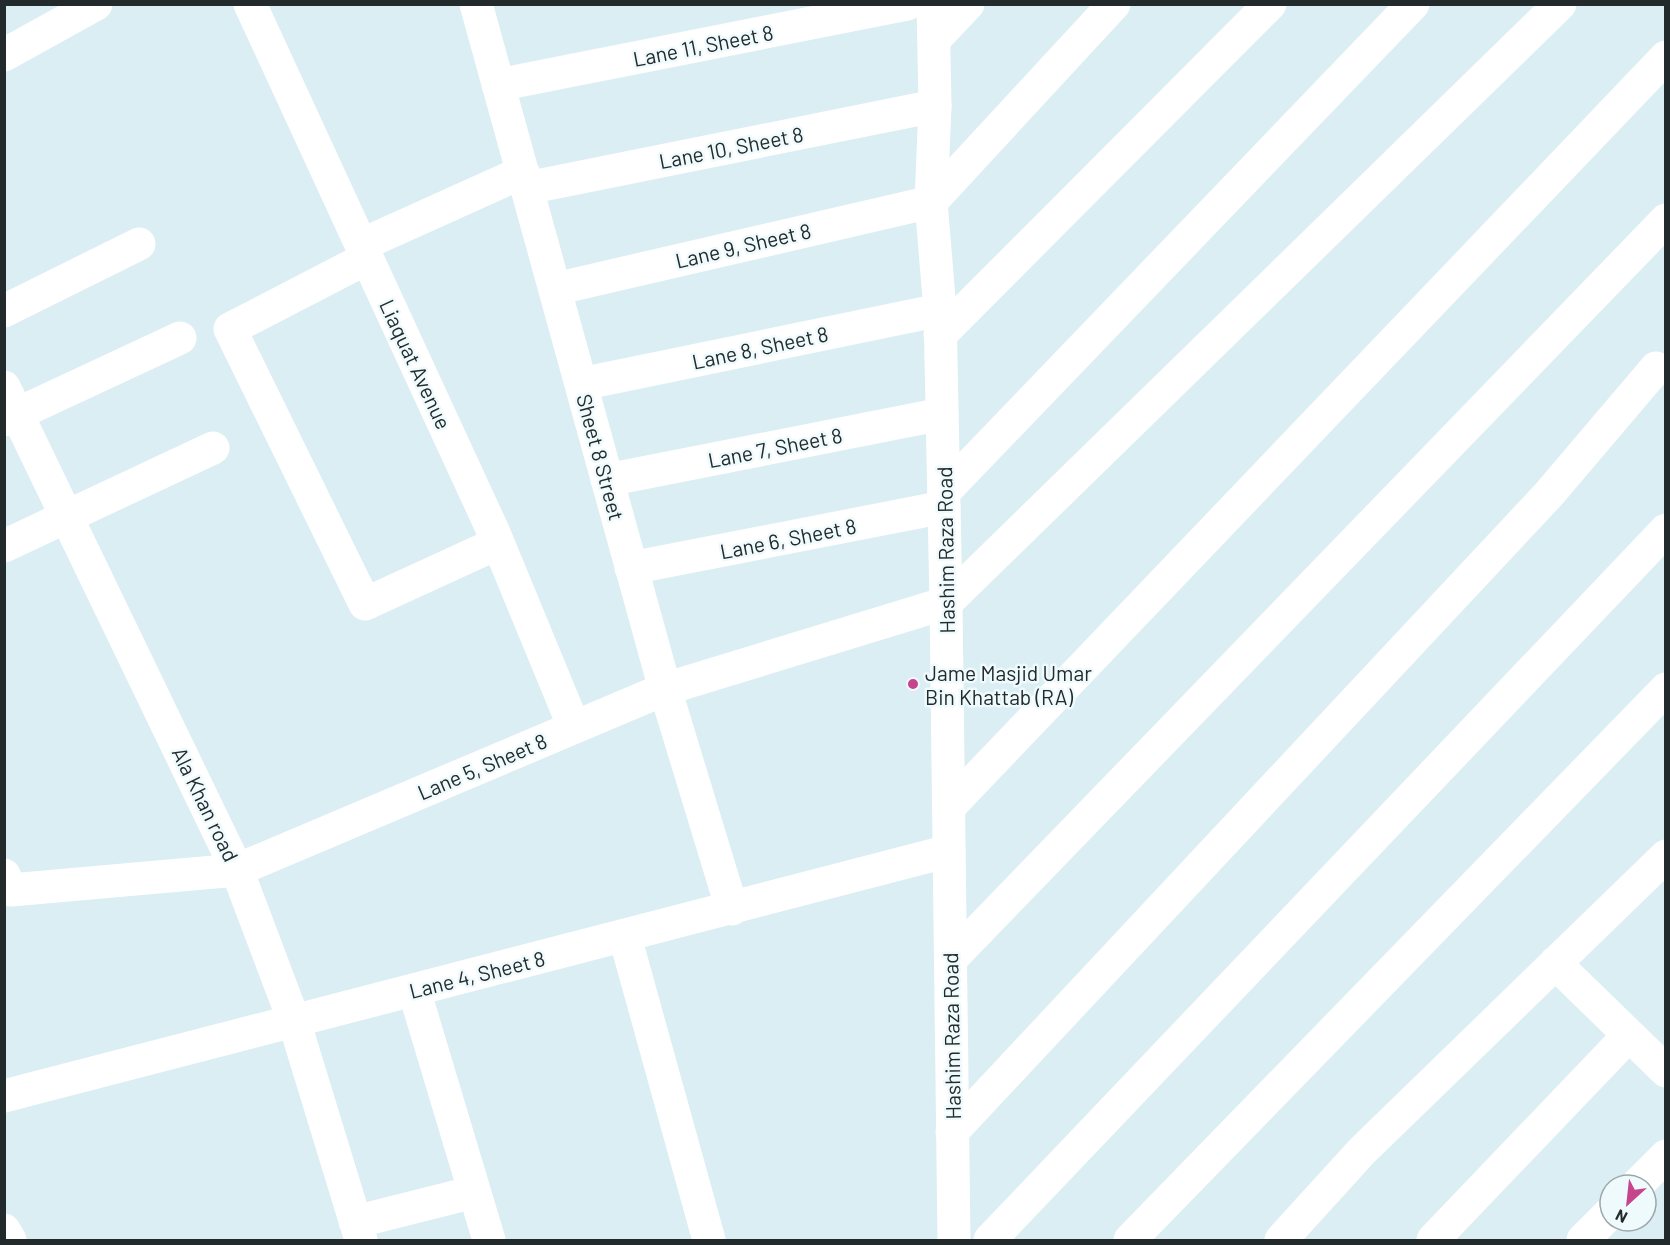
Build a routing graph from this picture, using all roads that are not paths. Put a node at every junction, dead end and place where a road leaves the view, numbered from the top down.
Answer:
1 (96, 4) edge
2 (250, 4) edge
3 (476, 4) edge
4 (907, 4) edge
5 (933, 4) edge
6 (968, 4) edge
7 (1114, 4) edge
8 (1270, 4) edge
9 (1413, 4) edge
10 (1560, 4) edge
11 (934, 40) junction
12 (4, 55) edge
13 (1665, 57) edge
14 (498, 85) junction
15 (935, 106) junction
16 (525, 180) junction
17 (931, 202) junction
18 (1665, 220) edge
19 (138, 244) dead end
20 (364, 251) junction
21 (555, 289) junction
22 (4, 311) edge
23 (940, 323) junction
24 (180, 338) dead end
25 (1656, 368) dead end
26 (581, 384) junction
27 (9, 407) edge
28 (942, 414) junction
29 (213, 448) dead end
30 (607, 480) junction
31 (944, 500) junction
32 (67, 517) junction
33 (1665, 530) edge
34 (498, 543) junction
35 (4, 546) edge
36 (631, 568) junction
37 (946, 603) junction
38 (665, 689) junction
39 (1665, 689) edge
40 (573, 727) junction
41 (949, 807) junction
42 (949, 851) junction
43 (1665, 856) edge
44 (237, 870) junction
45 (8, 882) edge
46 (732, 909) junction
47 (625, 937) junction
48 (951, 959) junction
49 (1555, 963) junction
50 (414, 990) junction
51 (294, 1021) junction
52 (1629, 1035) junction
53 (1665, 1071) edge
54 (4, 1096) edge
55 (952, 1132) junction
56 (1665, 1156) edge
57 (1649, 1173) edge
58 (474, 1192) junction
59 (1598, 1225) edge
60 (4, 1230) edge
61 (358, 1231) edge
62 (950, 1239) edge
63 (10, 1240) edge
64 (489, 1240) edge
65 (709, 1240) edge
66 (990, 1240) edge
67 (1130, 1240) edge
68 (1281, 1240) edge
69 (1433, 1240) edge
70 (1583, 1240) edge

1 - 12 street
2 - 20 street, Liaquat Avenue
3 - 14 street, Sheet 8 Street
4 - 14 street, Lane 11, Sheet 8
5 - 11 street, Hashim Raza Road
6 - 11 street
7 - 17 street
8 - 23 street
9 - 31 street
10 - 37 street
11 - 15 street, Hashim Raza Road
13 - 41 street
14 - 16 street, Sheet 8 Street
15 - 16 street, Lane 10, Sheet 8
15 - 17 street, Hashim Raza Road
16 - 20 street, Lane 10, Sheet 8
16 - 21 street, Sheet 8 Street
17 - 21 street, Lane 9, Sheet 8
17 - 23 street, Hashim Raza Road
18 - 48 street
19 - 22 street
20 - 34 street, Liaquat Avenue
20 - 34 street, Lane 10, Sheet 8
21 - 26 street, Sheet 8 Street
23 - 26 street, Lane 8, Sheet 8
23 - 28 street, Hashim Raza Road
24 - 27 street
25 - 55 street
26 - 30 street, Sheet 8 Street
27 - 32 street, Ala Khan road
28 - 30 street, Lane 7, Sheet 8
28 - 31 street, Hashim Raza Road
29 - 32 street
30 - 36 street, Sheet 8 Street
31 - 36 street, Lane 6, Sheet 8
31 - 37 street, Hashim Raza Road
32 - 35 street
32 - 44 street, Ala Khan road
33 - 66 street
34 - 40 street, Liaquat Avenue
36 - 38 street, Sheet 8 Street
37 - 38 street, Lane 5, Sheet 8
37 - 41 street, Hashim Raza Road
38 - 40 street, Lane 5, Sheet 8
38 - 46 street, Sheet 8 Street
39 - 67 street
40 - 44 street, Lane 5, Sheet 8
41 - 42 street, Hashim Raza Road
42 - 46 street, Lane 4, Sheet 8
42 - 48 street, Hashim Raza Road
43 - 49 street
44 - 45 street, Lane 5, Sheet 8
44 - 51 street, Ala Khan road
46 - 47 street, Lane 4, Sheet 8
47 - 50 street, Lane 4, Sheet 8
47 - 65 street
48 - 55 street, Hashim Raza Road
49 - 52 street
49 - 68 street
50 - 51 street, Lane 4, Sheet 8
50 - 58 street
51 - 54 street, Lane 4, Sheet 8
51 - 61 street, Ala Khan road
52 - 53 street
52 - 69 street
55 - 62 street, Hashim Raza Road
56 - 57 street
58 - 61 street
58 - 64 street
59 - 70 street
60 - 63 street

